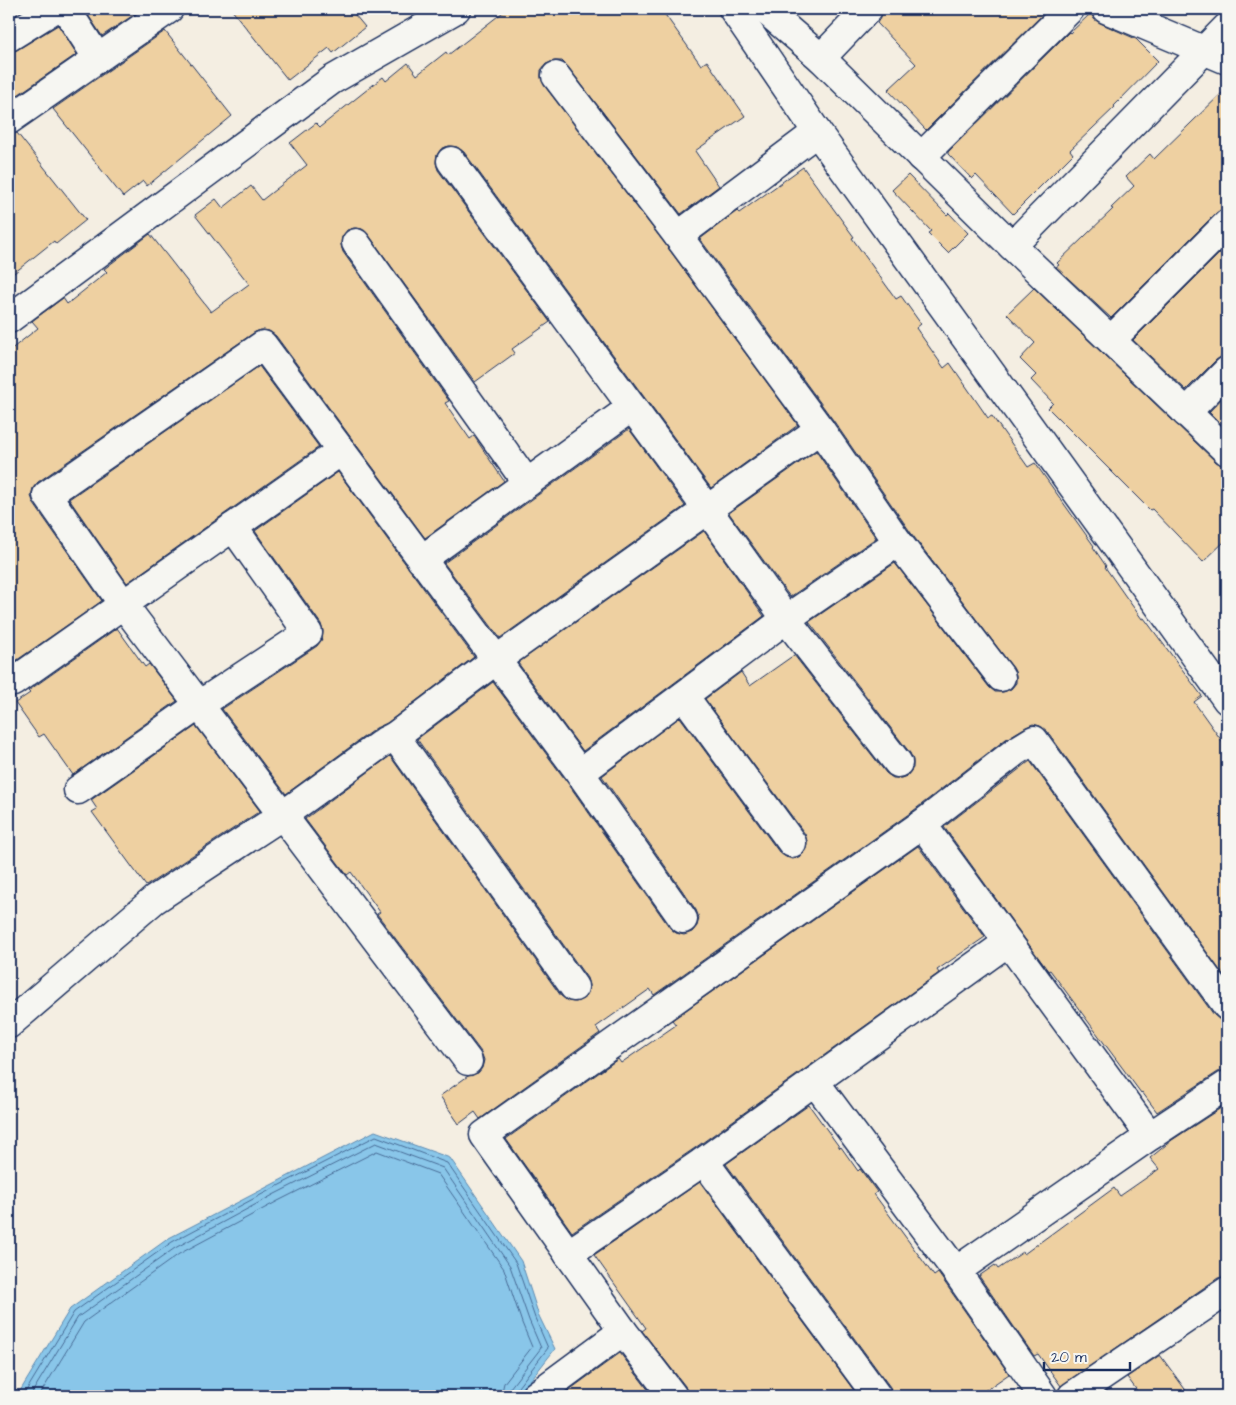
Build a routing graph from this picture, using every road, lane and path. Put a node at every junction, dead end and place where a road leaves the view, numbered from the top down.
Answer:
1 (54, 9) edge
2 (66, 9) edge
3 (169, 9) edge
4 (456, 9) edge
5 (733, 9) edge
6 (764, 9) edge
7 (868, 9) edge
8 (1070, 9) edge
9 (1106, 9) edge
10 (1227, 27) edge
11 (9, 37) edge
12 (1216, 55) edge
13 (97, 57) junction
14 (821, 58) junction
15 (556, 76) dead end
16 (9, 120) edge
17 (817, 132) junction
18 (921, 157) junction
19 (451, 161) dead end
20 (1227, 224) edge
21 (678, 236) junction
22 (356, 243) dead end
23 (1012, 246) junction
24 (9, 319) edge
25 (1111, 340) junction
26 (1227, 371) edge
27 (632, 407) junction
28 (1186, 413) junction
29 (820, 429) junction
30 (341, 451) junction
31 (1227, 451) edge
32 (527, 483) junction
33 (707, 509) junction
34 (233, 526) junction
35 (898, 542) junction
36 (421, 560) junction
37 (123, 604) junction
38 (786, 619) junction
39 (496, 660) junction
40 (1001, 677) dead end
41 (13, 682) dead end
42 (684, 696) junction
43 (1227, 700) edge
44 (199, 705) junction
45 (395, 736) junction
46 (898, 763) dead end
47 (580, 773) junction
48 (78, 790) dead end
49 (283, 815) junction
50 (922, 824) junction
51 (792, 843) dead end
52 (683, 919) dead end
53 (1008, 942) junction
54 (574, 987) dead end
55 (1227, 1006) edge
56 (9, 1024) edge
57 (468, 1061) dead end
58 (815, 1082) junction
59 (1227, 1085) edge
60 (1150, 1136) junction
61 (704, 1161) junction
62 (568, 1254) junction
63 (956, 1271) junction
64 (1227, 1291) edge
65 (623, 1331) junction
66 (535, 1396) edge
67 (673, 1396) edge
68 (877, 1396) edge
69 (1043, 1396) edge
70 (1072, 1396) edge

1 - 11 street
2 - 13 street
3 - 13 street
4 - 24 street
5 - 17 street
6 - 14 street
7 - 14 street
8 - 18 street
9 - 12 street
10 - 12 street
12 - 23 street
13 - 16 street
14 - 18 street
15 - 21 street
17 - 21 street
17 - 43 street
18 - 23 street
19 - 27 street
20 - 25 street
21 - 29 street
22 - 32 street
23 - 25 street
25 - 28 street
26 - 28 street
27 - 32 street
27 - 33 street
28 - 31 street
29 - 33 street
29 - 35 street
30 - 34 street
30 - 36 street
30 - 37 street
32 - 36 street
33 - 38 street
33 - 39 street
34 - 37 street
34 - 44 street
35 - 38 street
35 - 40 street
36 - 39 street
37 - 41 street
37 - 44 street
38 - 42 street
38 - 46 street
39 - 45 street
39 - 47 street
42 - 47 street
42 - 51 street
44 - 48 street
44 - 49 street
45 - 49 street
45 - 54 street
47 - 52 street
49 - 56 street
49 - 57 street
50 - 53 street
50 - 55 street
50 - 62 street
53 - 58 street
53 - 60 street
58 - 61 street
58 - 63 street
59 - 60 street
60 - 63 street
61 - 62 street
61 - 68 street
62 - 65 street
63 - 69 street
64 - 70 street
65 - 66 street
65 - 67 street

